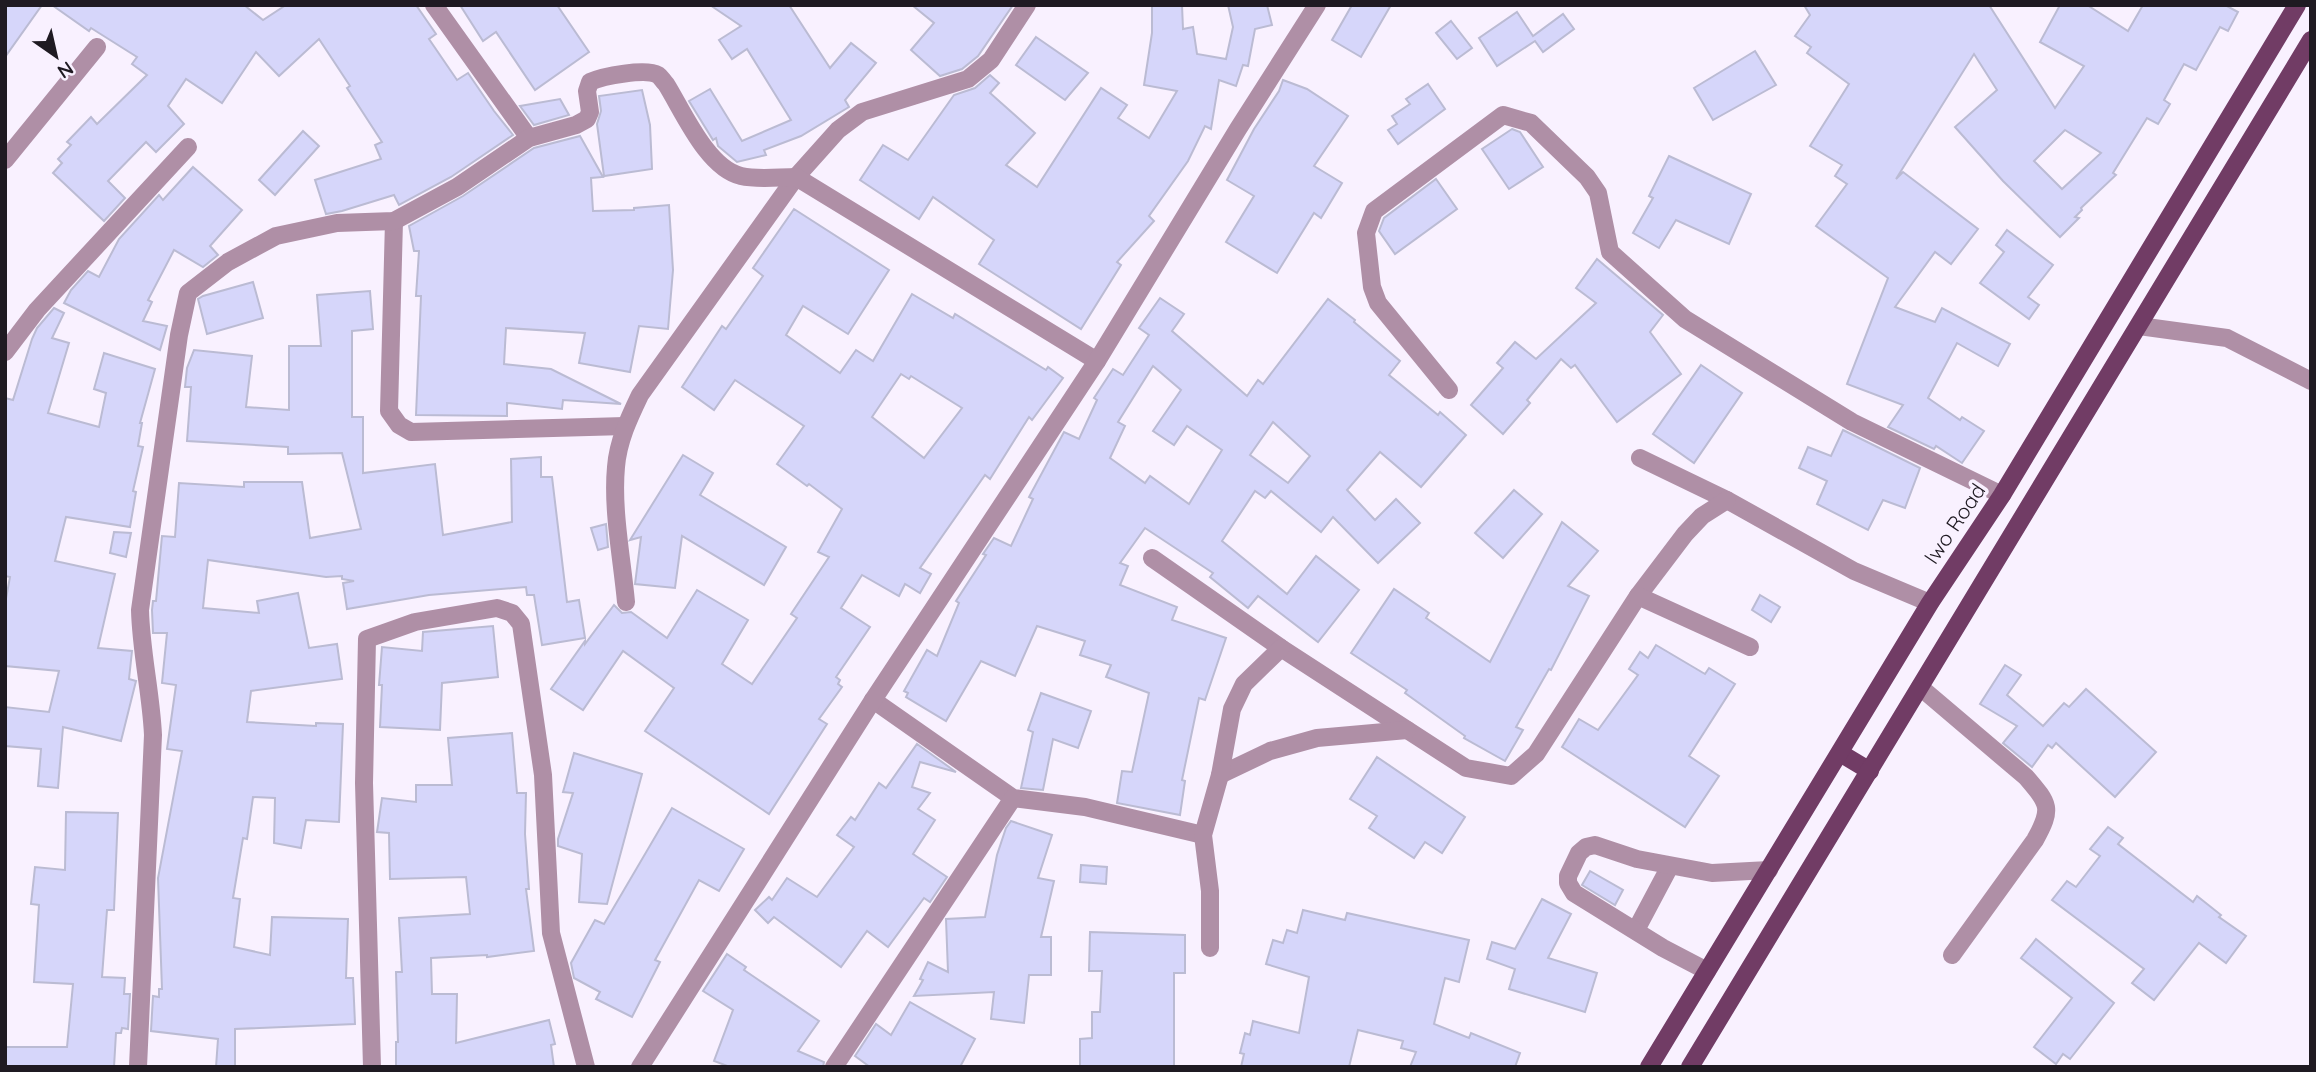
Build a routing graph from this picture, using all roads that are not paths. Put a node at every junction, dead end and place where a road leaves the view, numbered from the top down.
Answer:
1 (433, 5) edge
2 (1027, 5) edge
3 (1317, 5) edge
4 (2297, 5) edge
5 (2311, 40) edge
6 (97, 47) dead end
7 (529, 138) junction
8 (188, 147) dead end
9 (5, 160) edge
10 (796, 177) junction
11 (394, 221) junction
12 (2139, 326) junction
13 (5, 352) edge
14 (1097, 361) junction
15 (2311, 381) edge
16 (1449, 390) dead end
17 (625, 426) junction
18 (1640, 458) dead end
19 (2002, 495) junction
20 (1727, 500) junction
21 (1152, 558) dead end
22 (1639, 596) junction
23 (626, 602) dead end
24 (1930, 603) junction
25 (1750, 647) dead end
26 (1281, 648) junction
27 (1920, 687) junction
28 (873, 700) junction
29 (1407, 730) junction
30 (1840, 753) junction
31 (1870, 771) junction
32 (1220, 775) junction
33 (1013, 798) junction
34 (1203, 835) junction
35 (1670, 866) junction
36 (1769, 870) junction
37 (1636, 930) junction
38 (1210, 948) dead end
39 (1952, 955) dead end
40 (1707, 971) junction
41 (138, 1067) edge
42 (372, 1067) edge
43 (586, 1067) edge
44 (640, 1067) edge
45 (834, 1067) edge
46 (1649, 1067) edge
47 (1690, 1067) edge

1 - 7 street
2 - 10 street
3 - 14 street
4 - 19 main road, Iwo Road
5 - 12 main road
6 - 9 street
7 - 10 street
7 - 11 street
8 - 13 street
10 - 14 street
10 - 17 street
11 - 17 street
11 - 41 street
12 - 15 street
12 - 27 main road
14 - 28 street
16 - 19 street
17 - 23 street
18 - 20 street
19 - 24 main road, Iwo Road
20 - 22 street
20 - 24 street
21 - 26 street
22 - 25 street
22 - 29 street
24 - 30 main road, Iwo Road
26 - 29 street
26 - 32 street
27 - 31 main road
27 - 39 street
28 - 33 street
28 - 44 street
29 - 32 street
30 - 31 main road
30 - 36 main road, Iwo Road
31 - 47 main road
32 - 34 street
33 - 34 street
33 - 45 street
34 - 38 street
35 - 36 street
35 - 37 street
35 - 37 street
36 - 40 main road, Iwo Road
37 - 40 street
40 - 46 main road, Iwo Road
42 - 43 street

